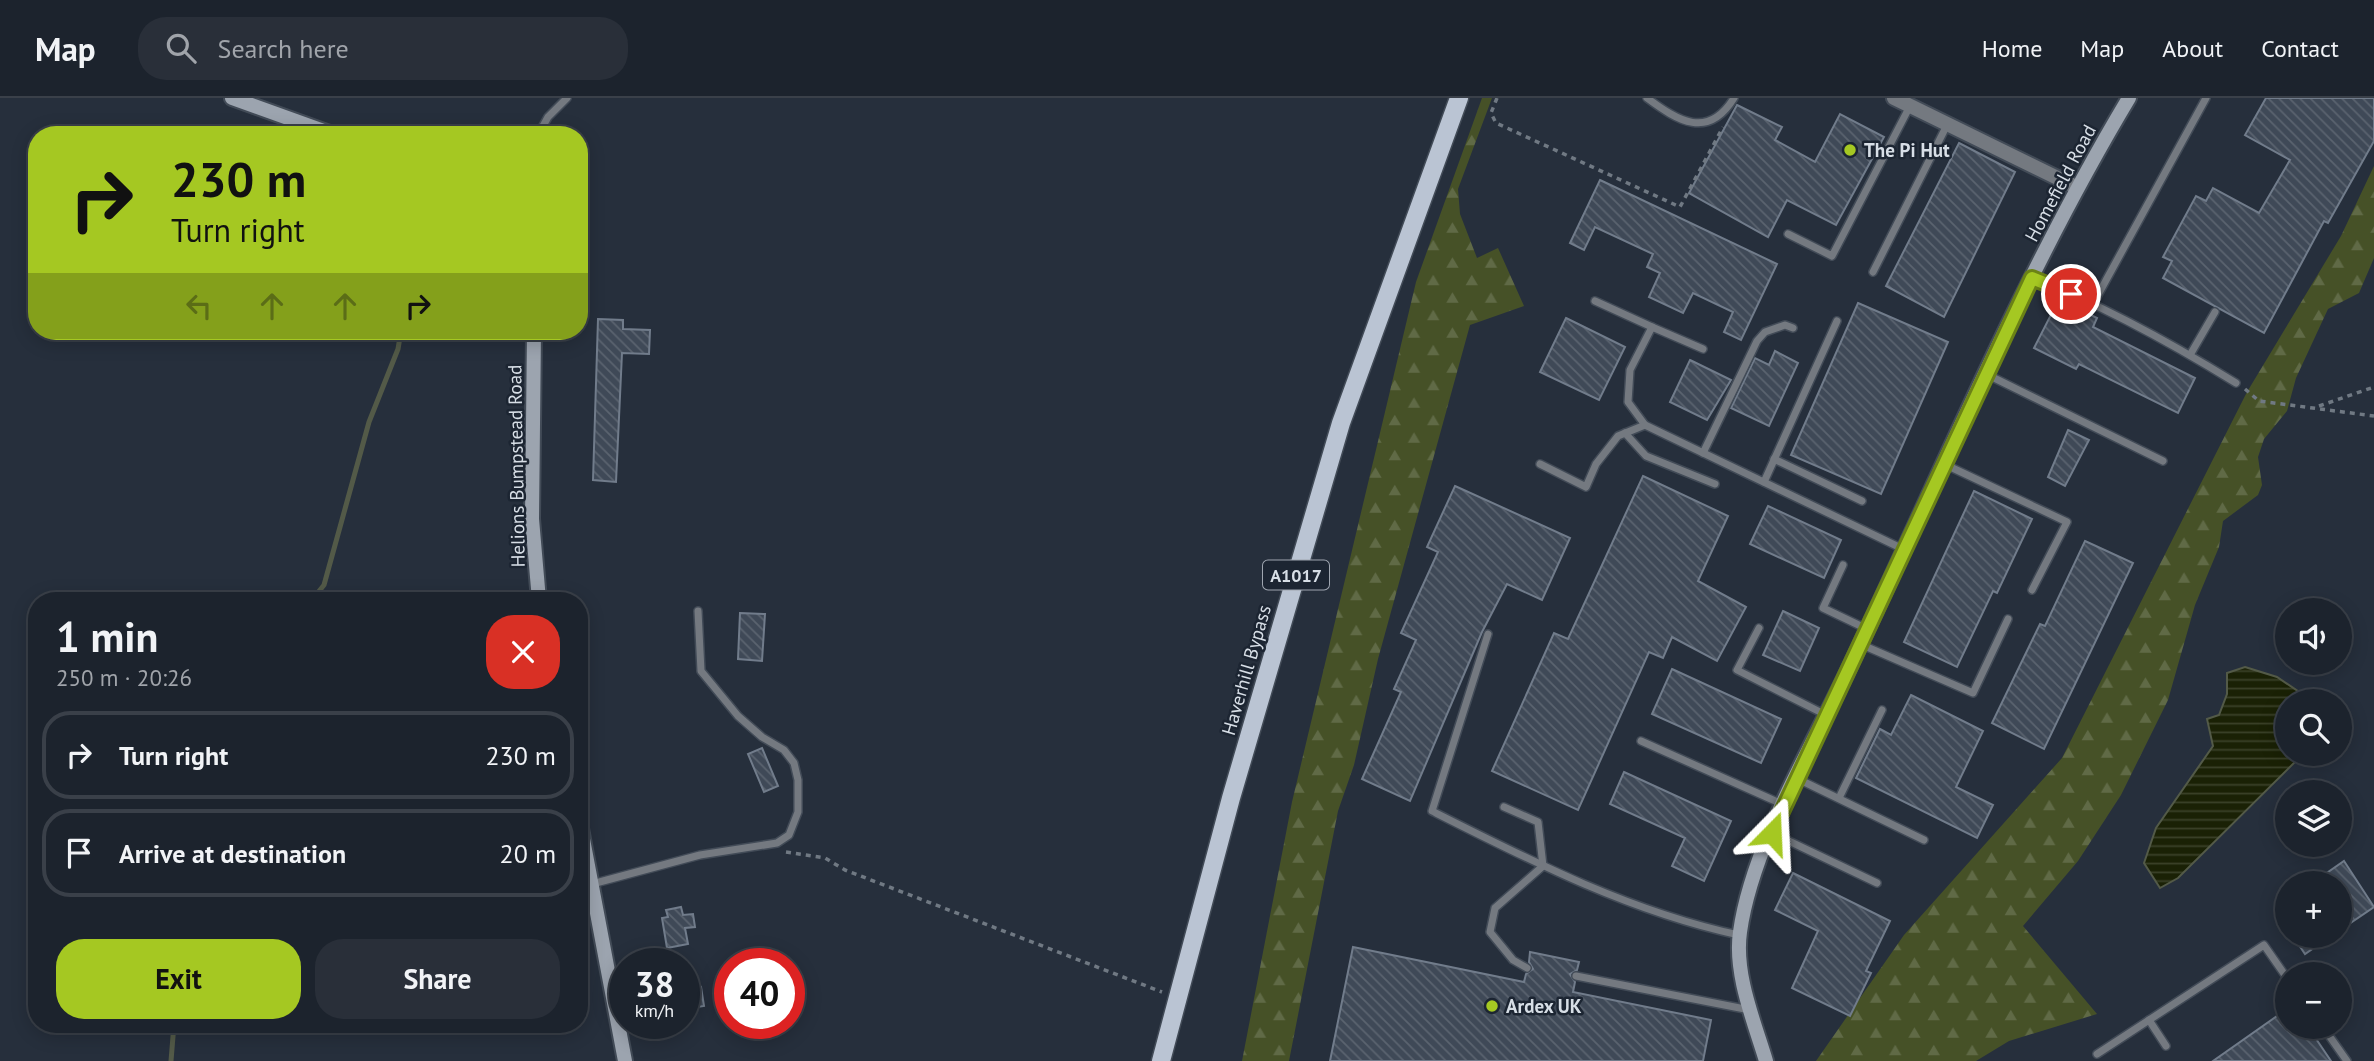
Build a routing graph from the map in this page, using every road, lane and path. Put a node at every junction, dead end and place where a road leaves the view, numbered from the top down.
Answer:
1 (232, 98) edge
2 (567, 98) edge
3 (1459, 98) edge
4 (1497, 98) edge
5 (1647, 98) edge
6 (1734, 98) edge
7 (1895, 98) edge
8 (2129, 98) edge
9 (2206, 98) edge
10 (1910, 106) junction
11 (1948, 124) junction
12 (1724, 125) dead end
13 (310, 126) edge
14 (543, 126) edge
15 (2076, 187) junction
16 (1788, 234) dead end
17 (1873, 272) dead end
18 (2032, 278) junction
19 (1595, 301) dead end
20 (2093, 304) junction
21 (2215, 312) dead end
22 (1837, 321) dead end
23 (1652, 327) junction
24 (1793, 328) dead end
25 (534, 340) edge
26 (1703, 349) dead end
27 (2190, 355) junction
28 (1986, 374) junction
29 (2236, 383) joint
30 (2374, 387) edge
31 (2317, 407) junction
32 (2374, 416) edge
33 (1645, 425) junction
34 (1625, 433) junction
35 (1703, 453) junction
36 (1774, 459) junction
37 (2163, 461) dead end
38 (1540, 464) dead end
39 (1944, 464) junction
40 (1764, 482) junction
41 (1715, 484) dead end
42 (1862, 501) dead end
43 (1903, 549) junction
44 (1843, 565) dead end
45 (2032, 590) dead end
46 (538, 592) edge
47 (698, 611) dead end
48 (2008, 620) dead end
49 (1759, 628) dead end
50 (1867, 629) junction
51 (1488, 634) dead end
52 (1860, 644) junction
53 (1882, 710) dead end
54 (1827, 715) junction
55 (1641, 741) dead end
56 (1796, 778) junction
57 (1839, 799) junction
58 (1783, 804) junction
59 (1504, 807) dead end
60 (1772, 833) junction
61 (1924, 840) dead end
62 (783, 852) dead end
63 (588, 864) edge
64 (1543, 866) junction
65 (1877, 883) dead end
66 (592, 884) junction
67 (1740, 935) junction
68 (2276, 962) edge
69 (1527, 968) dead end
70 (1576, 976) dead end
71 (1177, 997) junction
72 (1751, 1010) junction
73 (2150, 1020) junction
74 (2331, 1039) edge
75 (2166, 1046) dead end
76 (2097, 1054) dead end
77 (625, 1061) edge
78 (1161, 1061) edge
79 (1766, 1061) edge
80 (2347, 1061) edge

1 - 13 street
2 - 14 lane
3 - 71 main road, Haverhill Bypass / A1017
4 - 12 path
5 - 6 lane
7 - 10 street
8 - 15 street, Homefield Road
9 - 20 lane
10 - 11 street
10 - 16 lane
11 - 15 street
11 - 17 lane
15 - 18 street, Homefield Road
18 - 20 lane
18 - 28 street, Homefield Road
19 - 23 lane
20 - 27 lane
21 - 27 lane
22 - 36 lane
23 - 26 lane
23 - 33 lane
24 - 35 lane
25 - 46 street, Helions Bumpstead Road
27 - 29 lane
28 - 37 lane
28 - 39 street, Homefield Road
29 - 31 path
30 - 31 path
31 - 32 path
33 - 34 lane
33 - 35 lane
34 - 38 lane
34 - 41 lane
35 - 40 lane
36 - 40 lane
36 - 42 lane
39 - 43 street, Homefield Road
39 - 45 lane
40 - 43 lane
43 - 50 street, Homefield Road
44 - 50 lane
47 - 66 lane
48 - 52 lane
49 - 54 lane
50 - 52 street, Homefield Road
51 - 64 lane
52 - 54 street, Homefield Road
53 - 57 lane
54 - 56 street, Homefield Road
55 - 58 lane
56 - 57 lane
56 - 58 street, Homefield Road
57 - 61 lane
58 - 60 street, Homefield Road
59 - 64 lane
60 - 65 lane
60 - 67 street, Homefield Road
62 - 71 path
63 - 66 street
64 - 67 lane
64 - 69 lane
66 - 77 street
67 - 72 street, Homefield Road
68 - 73 lane
70 - 72 lane
71 - 78 main road, Haverhill Bypass / A1017
72 - 79 street, Homefield Road
73 - 75 lane
73 - 76 lane
74 - 80 lane

